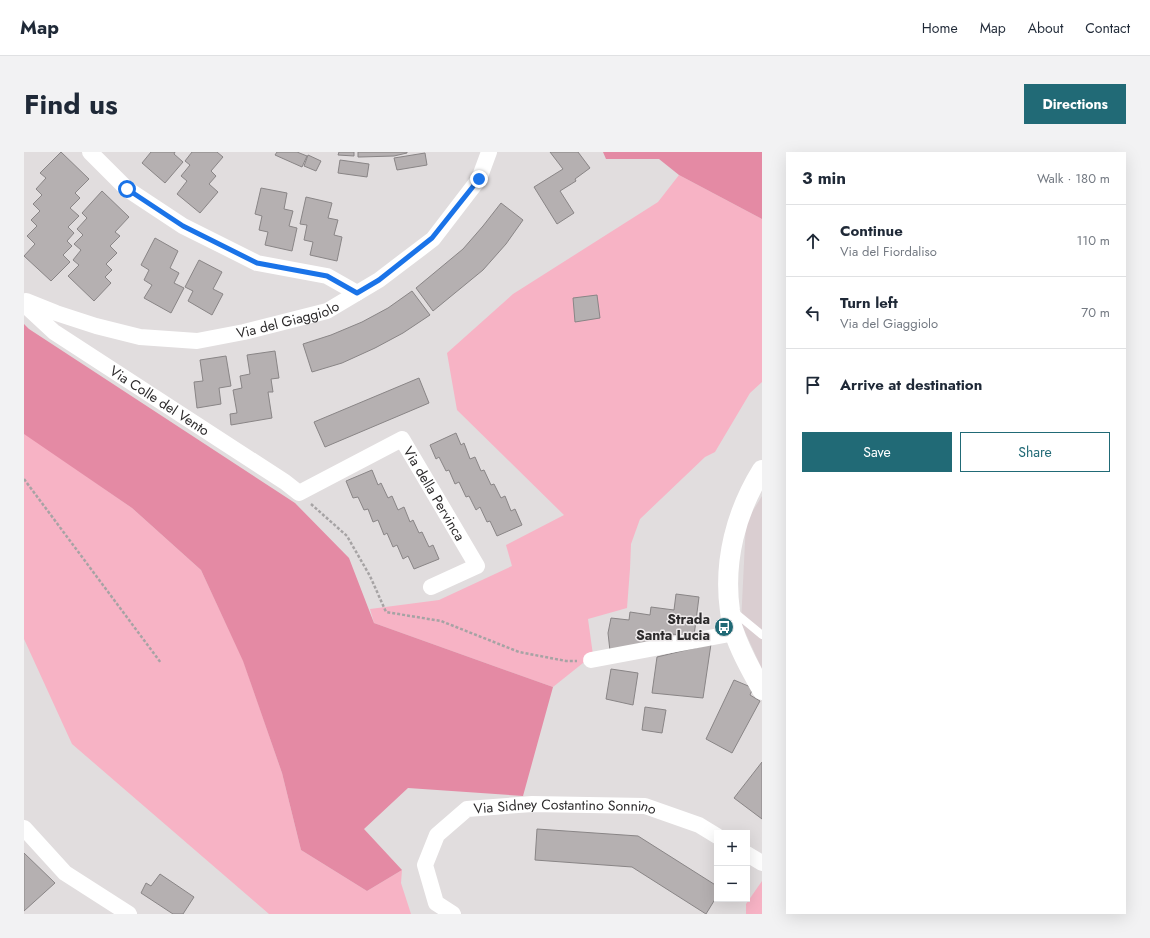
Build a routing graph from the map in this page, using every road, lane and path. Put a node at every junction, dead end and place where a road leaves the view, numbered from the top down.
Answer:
1 (90, 152) edge
2 (489, 152) edge
3 (357, 293) junction
4 (24, 300) edge
5 (24, 304) edge
6 (762, 470) edge
7 (24, 479) edge
8 (299, 493) joint
9 (431, 587) dead end
10 (730, 608) junction
11 (735, 633) junction
12 (762, 635) edge
13 (591, 660) dead end
14 (161, 662) dead end
15 (762, 690) edge
16 (24, 828) edge
17 (714, 834) edge
18 (750, 856) edge
19 (762, 863) edge
20 (129, 914) edge
21 (453, 914) edge

1 - 3 street
2 - 3 street, Via del Giaggiolo
3 - 4 street, Via del Giaggiolo
5 - 8 street, Via Colle del Vento
6 - 10 street
7 - 14 path
8 - 9 street, Via della Pervinca
10 - 11 street
10 - 12 lane
11 - 13 street
11 - 15 street
16 - 20 street
17 - 21 street, Via Sidney Costantino Sonnino
18 - 19 street

